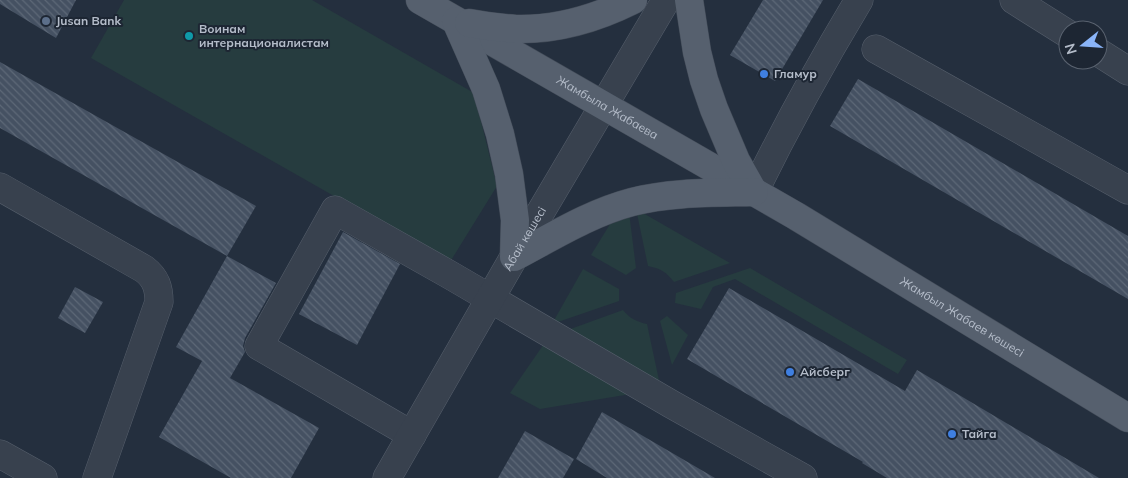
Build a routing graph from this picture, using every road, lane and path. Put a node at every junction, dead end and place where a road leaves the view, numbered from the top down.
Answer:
1 (420, 0) edge
2 (633, 0) edge
3 (666, 0) edge
4 (689, 0) edge
5 (859, 0) edge
6 (1014, 0) edge
7 (456, 21) junction
8 (1058, 28) edge
9 (876, 49) dead end
10 (1108, 58) edge
11 (1128, 70) edge
12 (604, 106) junction
13 (0, 187) edge
14 (1128, 190) edge
15 (754, 192) junction
16 (796, 216) joint
17 (514, 257) junction
18 (490, 299) junction
19 (1128, 418) edge
20 (412, 435) junction
21 (0, 454) edge
22 (43, 478) edge
23 (97, 478) edge
24 (387, 478) edge
25 (803, 478) edge

1 - 7 main road, Жамбыла Жабаева
2 - 7 main road
3 - 12 street, Абай көшесі
4 - 15 main road
5 - 15 street
6 - 8 street
7 - 12 main road, Жамбыла Жабаева
7 - 17 main road
9 - 14 street
10 - 11 street
12 - 15 main road, Жамбыла Жабаева
12 - 17 street, Абай көшесі
13 - 23 street
15 - 16 main road, Жамбыла Жабаева
15 - 17 main road
16 - 19 main road, Жамбыл Жабаев көшесі
17 - 18 street, Абай көшесі
18 - 20 street, Абай көшесі
18 - 20 street
18 - 25 street
20 - 24 street, Абай көшесі
21 - 22 street

